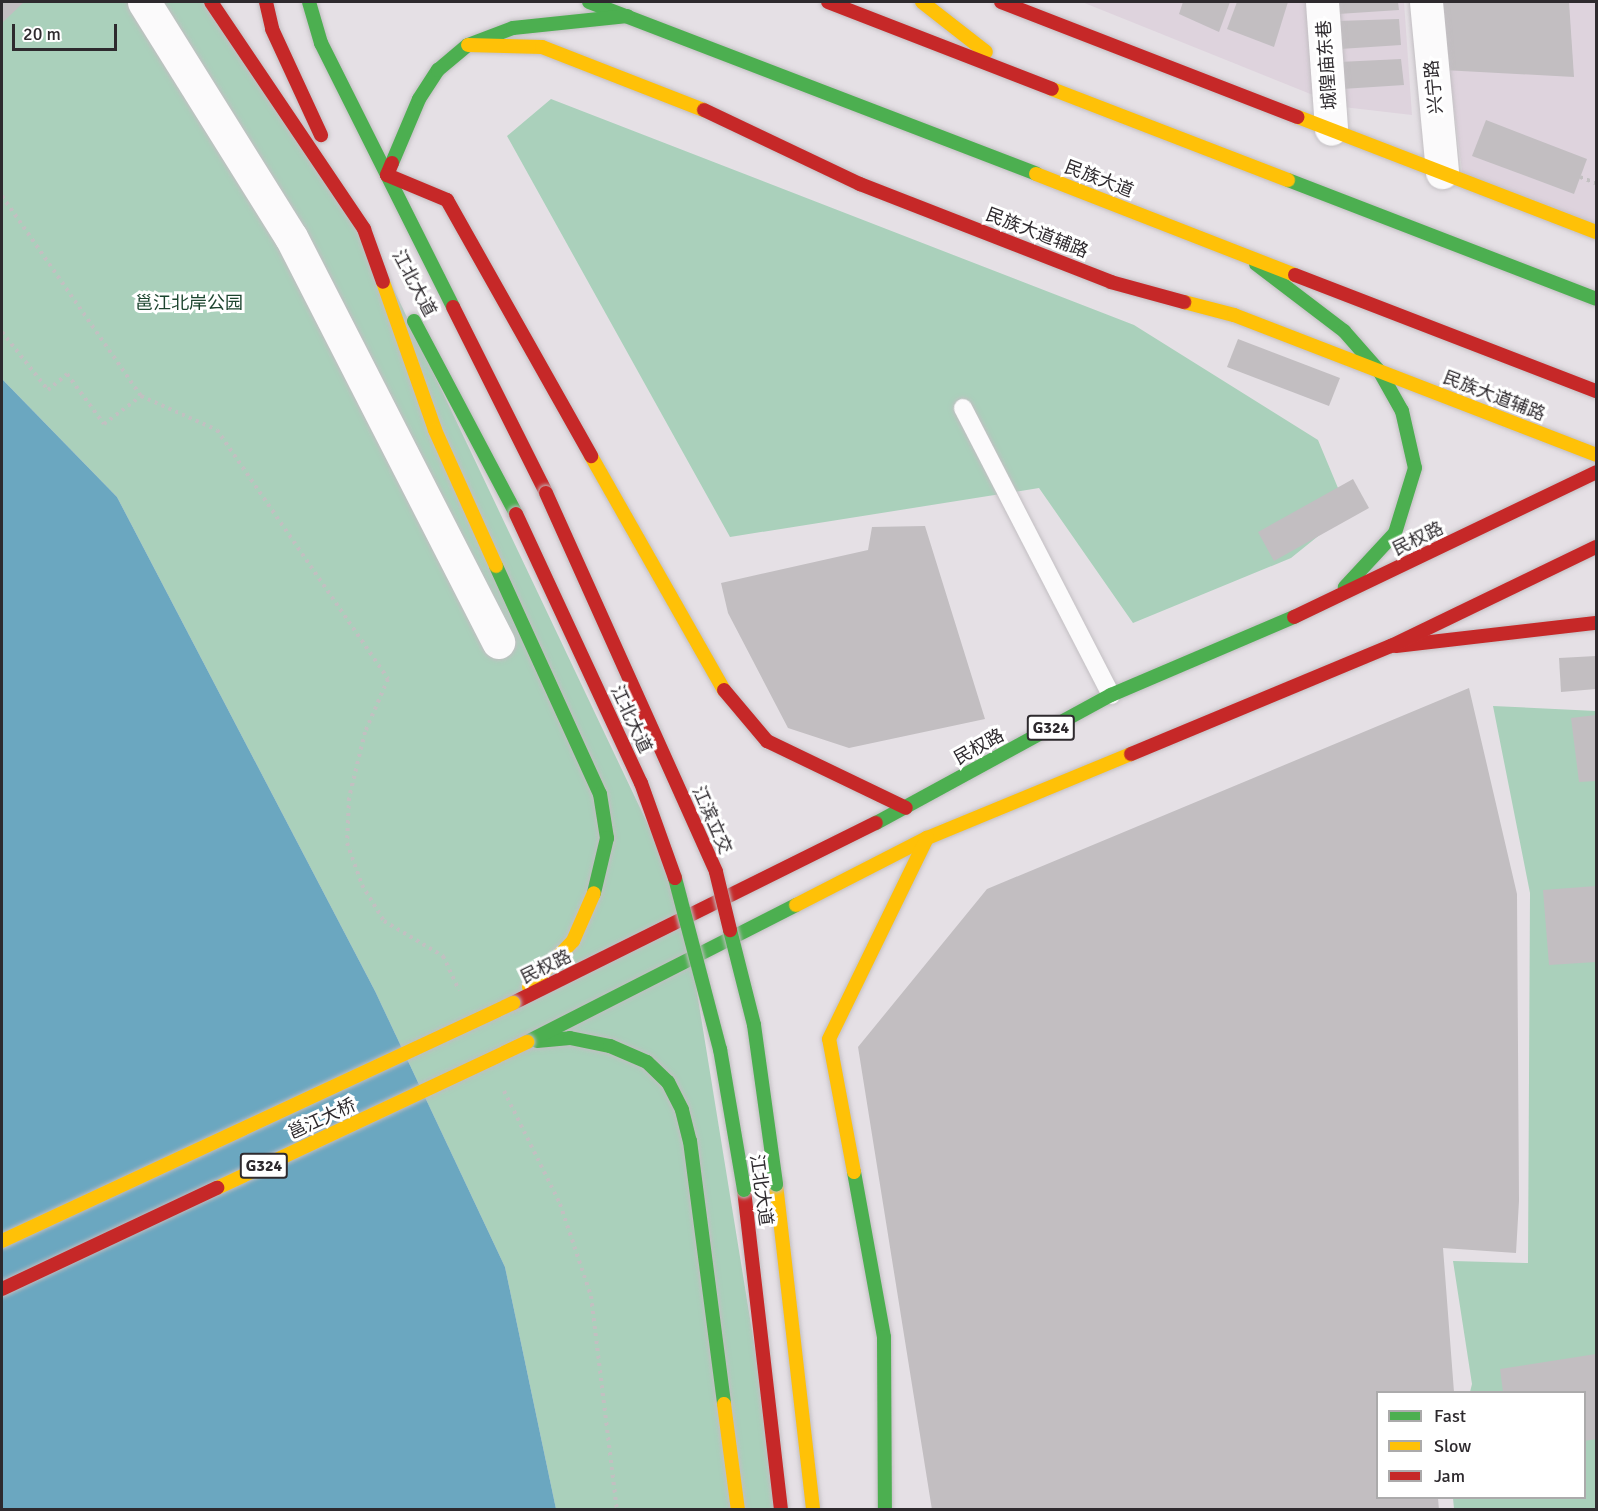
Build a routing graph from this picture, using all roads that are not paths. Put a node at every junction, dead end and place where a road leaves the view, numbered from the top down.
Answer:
1 (144, 2) edge
2 (211, 2) edge
3 (266, 2) edge
4 (309, 2) edge
5 (589, 2) edge
6 (828, 2) edge
7 (922, 2) edge
8 (1322, 2) edge
9 (1426, 2) edge
10 (1014, 4) edge
11 (627, 16) junction
12 (468, 45) junction
13 (1014, 73) junction
14 (1331, 129) junction
15 (1442, 172) junction
16 (387, 175) junction
17 (364, 228) junction
18 (1596, 232) edge
19 (1242, 254) junction
20 (1596, 299) edge
21 (1380, 372) junction
22 (1596, 391) edge
23 (963, 408) dead end
24 (1596, 455) edge
25 (1596, 472) edge
26 (546, 493) joint
27 (1596, 547) edge
28 (1331, 602) junction
29 (1596, 623) edge
30 (498, 642) dead end
31 (1391, 646) junction
32 (1112, 695) junction
33 (906, 808) junction
34 (927, 838) junction
35 (513, 1003) junction
36 (527, 1042) junction
37 (776, 1184) joint
38 (2, 1241) edge
39 (2, 1289) edge
40 (738, 1509) edge
41 (781, 1509) edge
42 (813, 1509) edge
43 (885, 1509) edge

1 - 30 street
2 - 17 main road
3 - 17 main road, 江北大道
4 - 16 main road, 江北大道
5 - 11 main road, 民族大道
6 - 13 main road
7 - 13 main road
8 - 14 street, 城隍庙东巷
9 - 15 street, 兴宁路
10 - 14 main road
11 - 12 main road
11 - 19 main road, 民族大道
12 - 16 main road
12 - 21 main road, 民族大道辅路
13 - 20 main road
14 - 15 main road
15 - 18 main road
16 - 26 main road, 江北大道
16 - 33 main road
17 - 35 main road
17 - 41 main road, 江北大道, bridge
19 - 21 main road
19 - 22 main road, 民族大道
21 - 24 main road, 民族大道辅路
21 - 28 main road
23 - 32 lane
25 - 28 main road, 民权路 / G324
26 - 37 main road, 江滨立交, bridge
27 - 31 main road, G324
28 - 32 main road, 民权路 / G324
29 - 31 main road
31 - 34 main road, G324
32 - 33 main road, 民权路 / G324
33 - 35 main road, 民权路 / G324
34 - 36 main road, G324
34 - 43 main road
35 - 38 main road, 邕江大桥 / G324, bridge
36 - 39 main road, 邕江大桥 / G324, bridge
36 - 40 main road
37 - 42 main road, 江北大道

